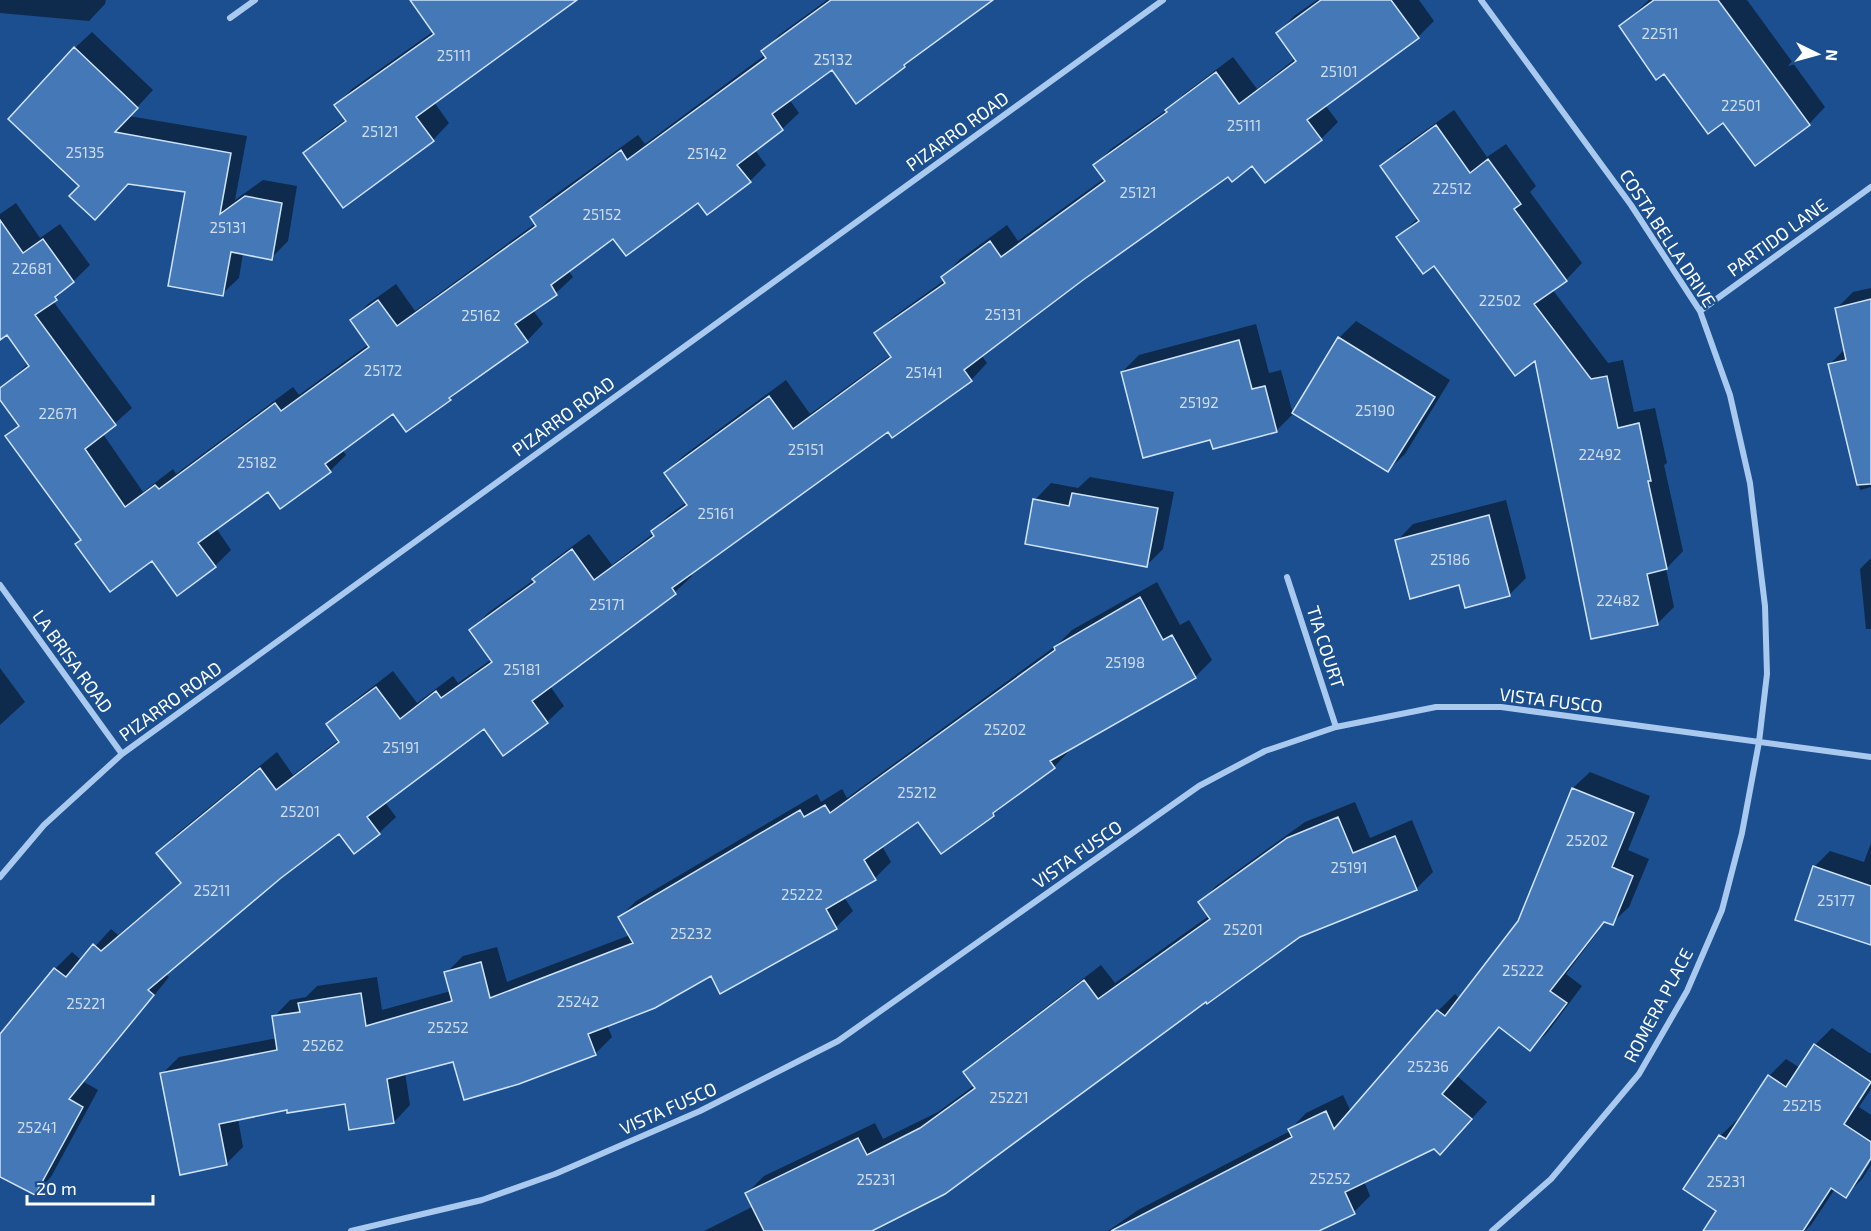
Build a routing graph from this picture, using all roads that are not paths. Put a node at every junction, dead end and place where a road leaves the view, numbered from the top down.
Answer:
1 (255, 0) edge
2 (1163, 0) edge
3 (1481, 0) edge
4 (230, 18) dead end
5 (1871, 187) edge
6 (1700, 311) junction
7 (1287, 577) dead end
8 (0, 585) edge
9 (1336, 727) junction
10 (1759, 742) junction
11 (122, 754) junction
12 (1871, 757) edge
13 (0, 877) edge
14 (351, 1231) edge
15 (1492, 1231) edge

1 - 4 street
2 - 11 street, PIZARRO ROAD
3 - 6 street, COSTA BELLA DRIVE
5 - 6 street, PARTIDO LANE
6 - 10 street, COSTA BELLA DRIVE
7 - 9 street, TIA COURT
8 - 11 street, LA BRISA ROAD
9 - 10 street, VISTA FUSCO
9 - 14 street, VISTA FUSCO
10 - 12 street, VISTA FUSCO
10 - 15 street, ROMERA PLACE
11 - 13 street, PIZARRO ROAD

